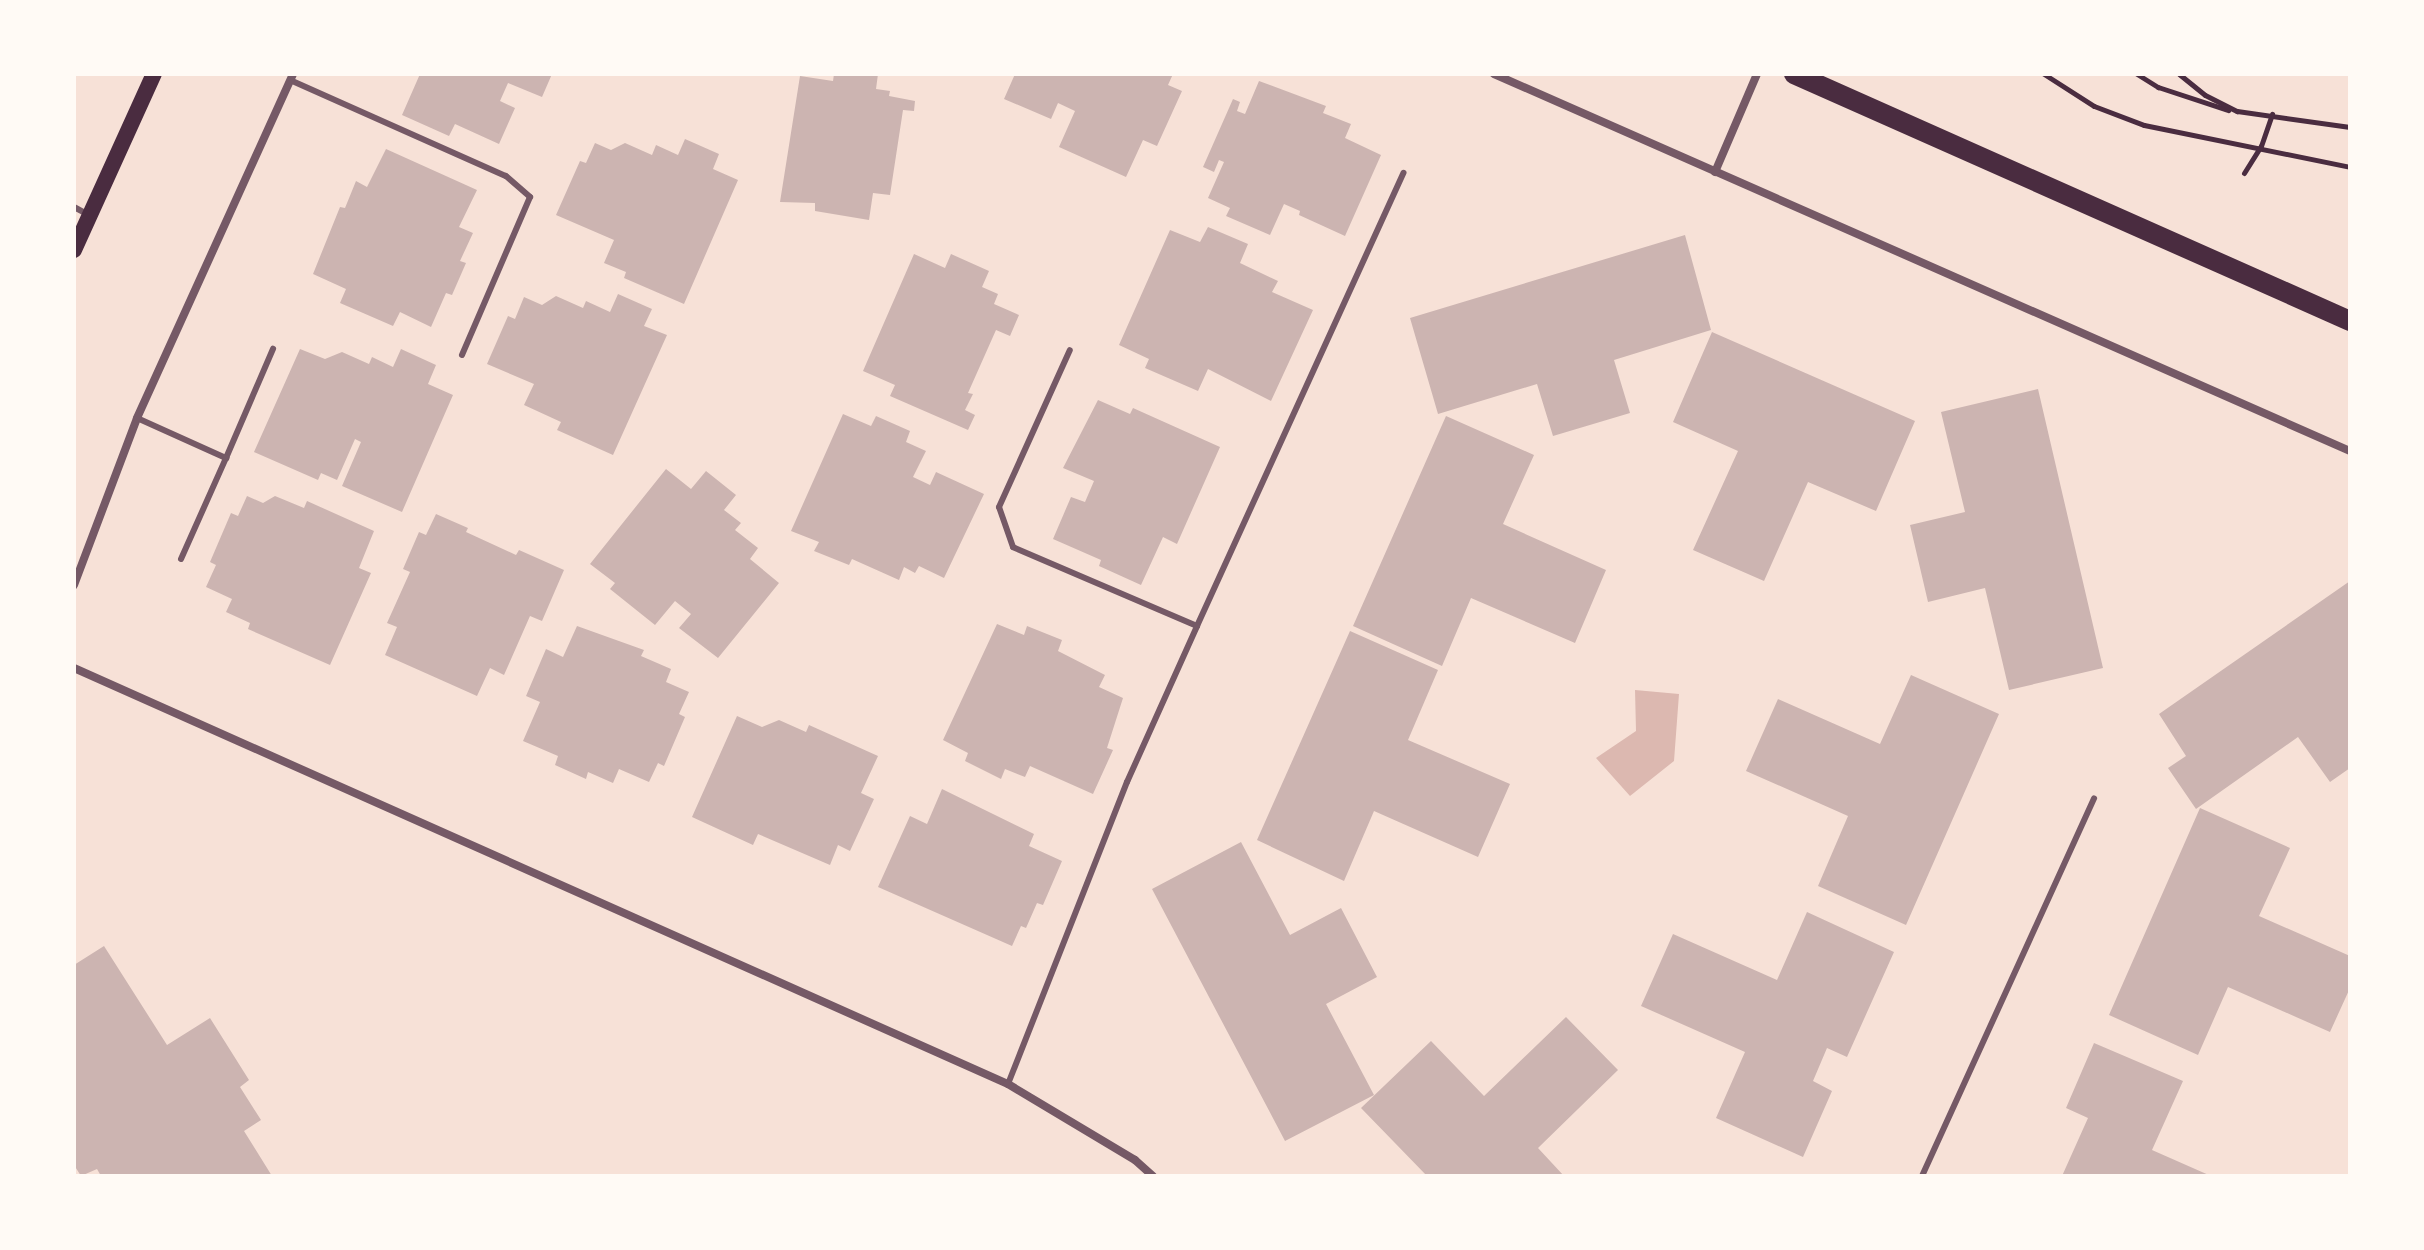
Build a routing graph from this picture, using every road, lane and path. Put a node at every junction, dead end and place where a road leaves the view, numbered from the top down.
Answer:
1 (154, 74) edge
2 (1494, 74) edge
3 (1757, 74) edge
4 (1794, 74) edge
5 (2044, 74) edge
6 (2137, 74) edge
7 (2179, 74) edge
8 (292, 77) edge
9 (2237, 111) junction
10 (2272, 114) junction
11 (2350, 127) edge
12 (2261, 146) junction
13 (2350, 167) edge
14 (1715, 172) junction
15 (1403, 173) dead end
16 (2244, 173) dead end
17 (74, 207) edge
18 (90, 216) junction
19 (74, 250) edge
20 (2350, 321) edge
21 (273, 349) dead end
22 (1070, 350) dead end
23 (462, 355) dead end
24 (137, 418) junction
25 (2350, 451) edge
26 (226, 458) junction
27 (181, 559) dead end
28 (74, 585) edge
29 (1197, 626) junction
30 (74, 668) edge
31 (2094, 798) dead end
32 (1008, 1084) junction
33 (1153, 1176) edge
34 (1922, 1176) edge

1 - 18 main road
2 - 14 street
3 - 14 street
4 - 20 main road
5 - 12 path
6 - 9 path
7 - 9 path
8 - 23 lane
8 - 24 street
9 - 10 path
10 - 11 path
10 - 12 path
12 - 13 path
12 - 16 path
14 - 25 street
15 - 29 lane
17 - 18 lane
18 - 19 main road
21 - 26 lane
22 - 29 lane
24 - 26 lane
24 - 28 street
26 - 27 lane
29 - 32 lane
30 - 32 street
31 - 34 lane
32 - 33 street

